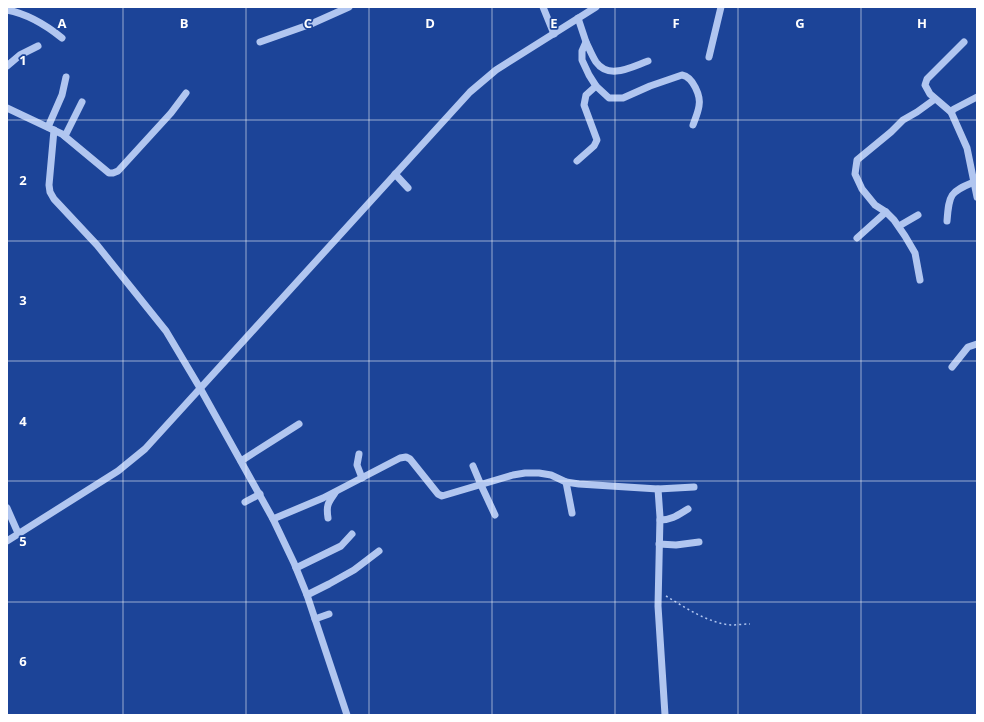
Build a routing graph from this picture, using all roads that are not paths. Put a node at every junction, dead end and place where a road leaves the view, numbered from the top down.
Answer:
1 (14, 7) edge
2 (348, 7) edge
3 (543, 7) edge
4 (596, 7) edge
5 (721, 7) edge
6 (7, 9) edge
7 (578, 18) junction
8 (554, 34) junction
9 (62, 38) dead end
10 (260, 42) dead end
11 (586, 42) junction
12 (964, 42) dead end
13 (38, 46) dead end
14 (709, 57) dead end
15 (648, 61) dead end
16 (7, 66) edge
17 (66, 77) dead end
18 (596, 86) junction
19 (186, 93) dead end
20 (977, 97) edge
21 (935, 99) junction
22 (82, 102) dead end
23 (7, 108) edge
24 (951, 112) junction
25 (693, 125) dead end
26 (51, 129) junction
27 (65, 136) junction
28 (577, 161) dead end
29 (395, 174) junction
30 (974, 182) junction
31 (408, 188) dead end
32 (977, 197) edge
33 (886, 212) junction
34 (918, 215) dead end
35 (947, 221) dead end
36 (899, 226) junction
37 (857, 238) dead end
38 (920, 280) dead end
39 (977, 344) edge
40 (952, 367) dead end
41 (200, 388) junction
42 (299, 424) dead end
43 (359, 454) dead end
44 (241, 461) junction
45 (473, 466) dead end
46 (362, 478) junction
47 (566, 482) junction
48 (480, 485) junction
49 (694, 487) dead end
50 (658, 488) junction
51 (336, 491) junction
52 (260, 494) junction
53 (245, 502) dead end
54 (7, 508) edge
55 (688, 509) dead end
56 (572, 513) dead end
57 (496, 516) dead end
58 (328, 518) dead end
59 (273, 519) junction
60 (660, 520) junction
61 (18, 533) junction
62 (352, 534) dead end
63 (7, 541) edge
64 (699, 542) dead end
65 (659, 544) junction
66 (380, 551) dead end
67 (296, 568) junction
68 (307, 595) junction
69 (329, 614) dead end
70 (315, 619) junction
71 (347, 715) edge
72 (665, 715) edge

1 - 6 street
2 - 10 street
3 - 8 street
4 - 7 street
5 - 14 street
6 - 9 street
7 - 8 street
7 - 11 street
8 - 29 street
11 - 15 street
11 - 18 street
12 - 21 street
13 - 16 street
17 - 26 street
18 - 25 street
18 - 28 street
19 - 27 street
20 - 24 street
21 - 24 street
21 - 33 street
22 - 27 street
23 - 26 street
24 - 30 street
26 - 27 street
26 - 41 street
29 - 31 street
29 - 41 street
30 - 32 street
30 - 35 street
33 - 36 street
33 - 37 street
34 - 36 street
36 - 38 street
39 - 40 street
41 - 44 street
41 - 61 street
42 - 44 street
43 - 46 street
44 - 52 street
45 - 48 street
46 - 48 street
46 - 51 street
47 - 48 street
47 - 50 street
47 - 56 street
48 - 57 street
49 - 50 street
50 - 60 street
51 - 58 street
51 - 59 street
52 - 53 street
52 - 59 street
54 - 61 street
55 - 60 street
59 - 67 street
60 - 65 street
61 - 63 street
62 - 67 street
64 - 65 street
65 - 72 street
66 - 68 street
67 - 68 street
68 - 70 street
69 - 70 street
70 - 71 street

